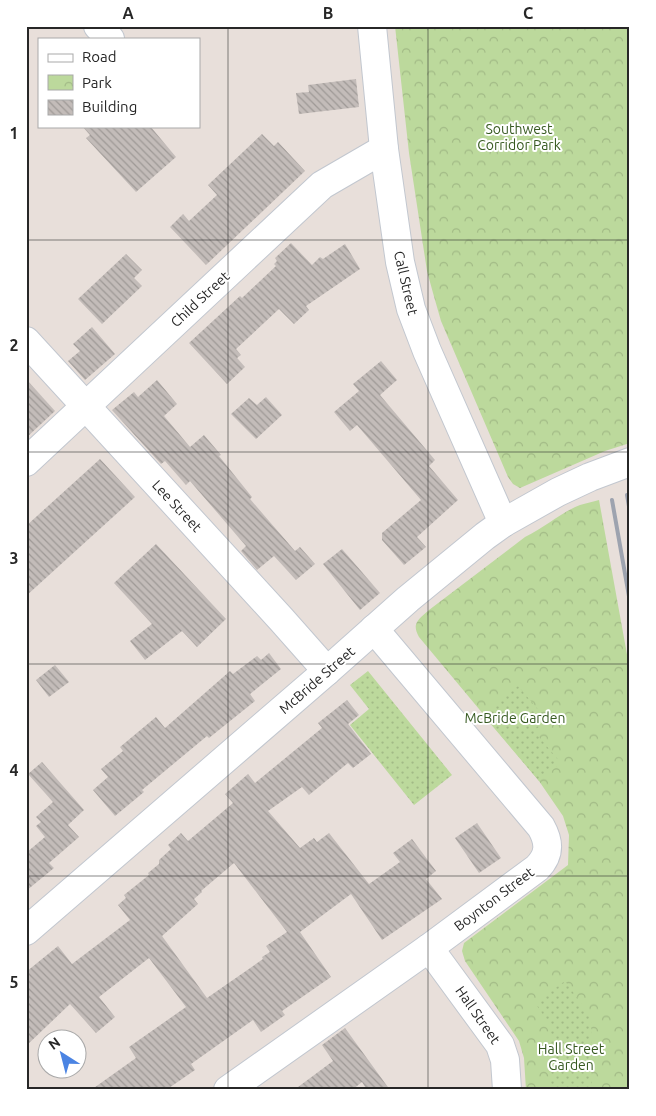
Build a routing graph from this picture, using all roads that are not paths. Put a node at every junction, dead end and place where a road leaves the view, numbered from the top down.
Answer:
1 (98, 26) edge
2 (372, 26) edge
3 (109, 38) edge
4 (384, 149) junction
5 (26, 341) edge
6 (85, 406) junction
7 (26, 462) edge
8 (630, 462) edge
9 (504, 523) junction
10 (374, 629) junction
11 (327, 671) junction
12 (26, 931) edge
13 (429, 948) junction
14 (228, 1090) edge
15 (507, 1090) edge

1 - 3 street
2 - 4 street, Call Street
4 - 6 street, Child Street
4 - 9 street, Call Street
5 - 6 street, Lee Street
6 - 7 street, Child Street
6 - 11 street, Lee Street
8 - 9 street, McBride Street
9 - 10 street, McBride Street
10 - 11 street, McBride Street
10 - 13 street, Boynton Street
11 - 12 street, McBride Street
13 - 14 street, Boynton Street
13 - 15 street, Hall Street

